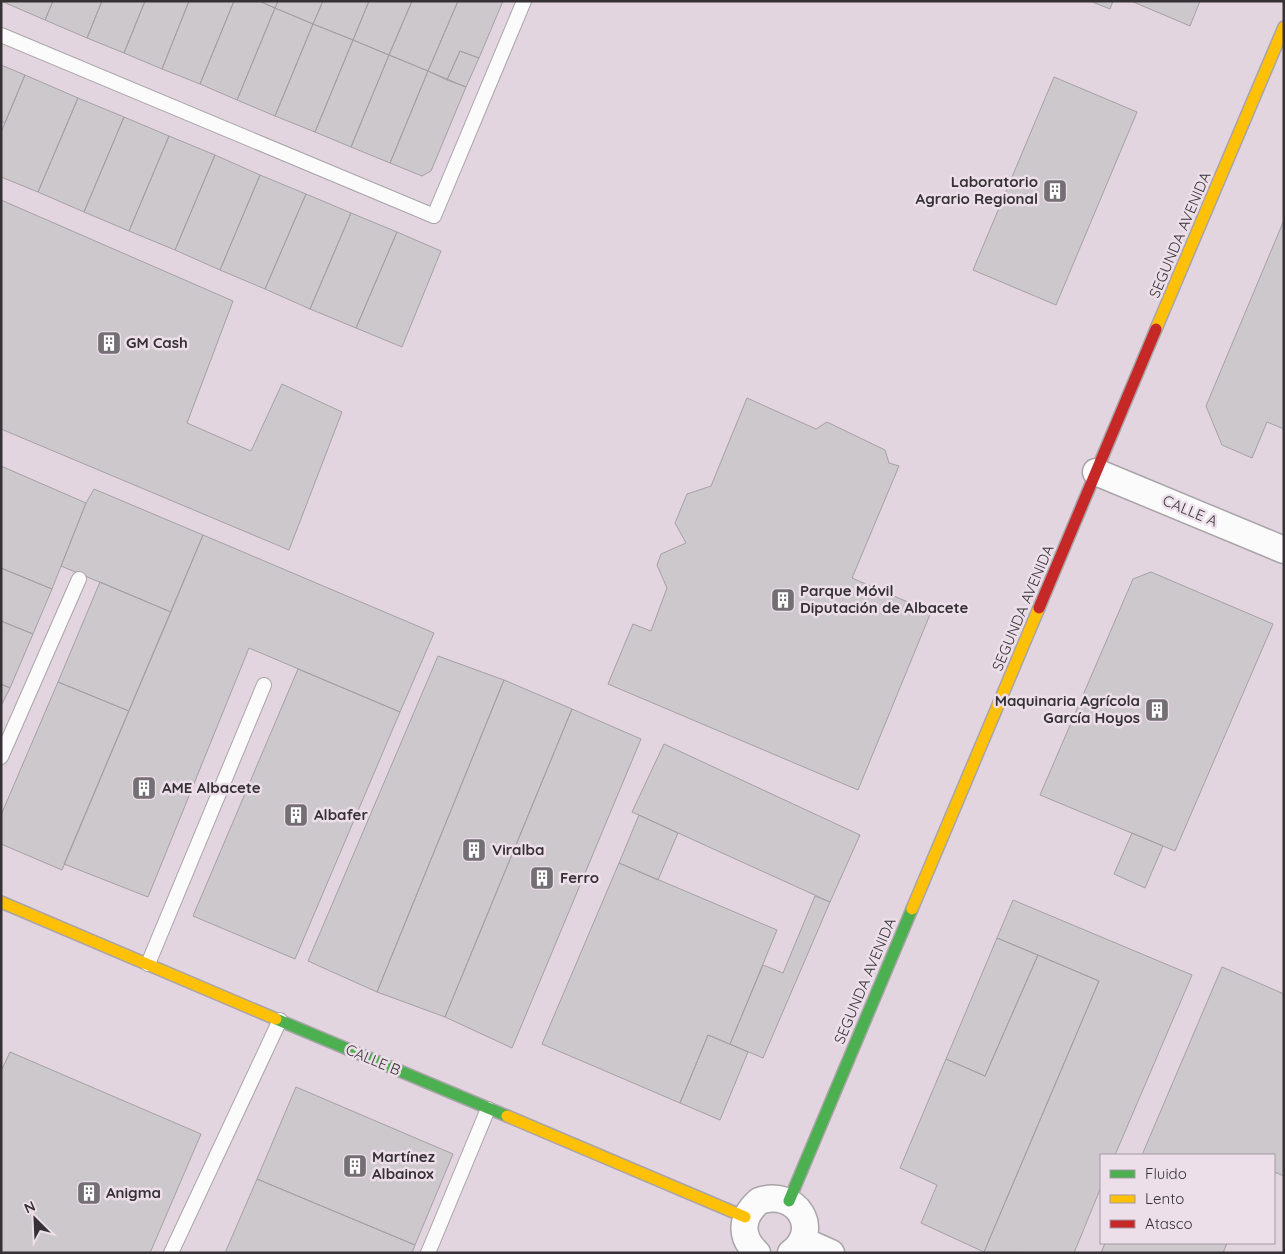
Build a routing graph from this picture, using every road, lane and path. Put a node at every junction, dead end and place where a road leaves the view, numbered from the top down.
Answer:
1 (524, 1) edge
2 (1284, 27) edge
3 (1, 35) edge
4 (1096, 472) junction
5 (1284, 550) edge
6 (79, 579) dead end
7 (264, 685) dead end
8 (1, 757) edge
9 (1, 902) edge
10 (148, 964) junction
11 (280, 1020) junction
12 (488, 1109) junction
13 (789, 1201) junction
14 (746, 1217) junction
15 (797, 1246) edge
16 (172, 1253) edge
17 (428, 1253) edge
18 (756, 1253) edge
19 (831, 1253) edge

1 - 3 lane
2 - 4 street, SEGUNDA AVENIDA
4 - 5 street, CALLE A
4 - 13 street, SEGUNDA AVENIDA
6 - 8 lane
7 - 10 lane
9 - 10 street, CALLE B
10 - 11 street, CALLE B
11 - 12 street, CALLE B
11 - 16 lane
12 - 14 street, CALLE B
12 - 17 lane
13 - 14 street
13 - 15 street
14 - 18 street
15 - 19 street

